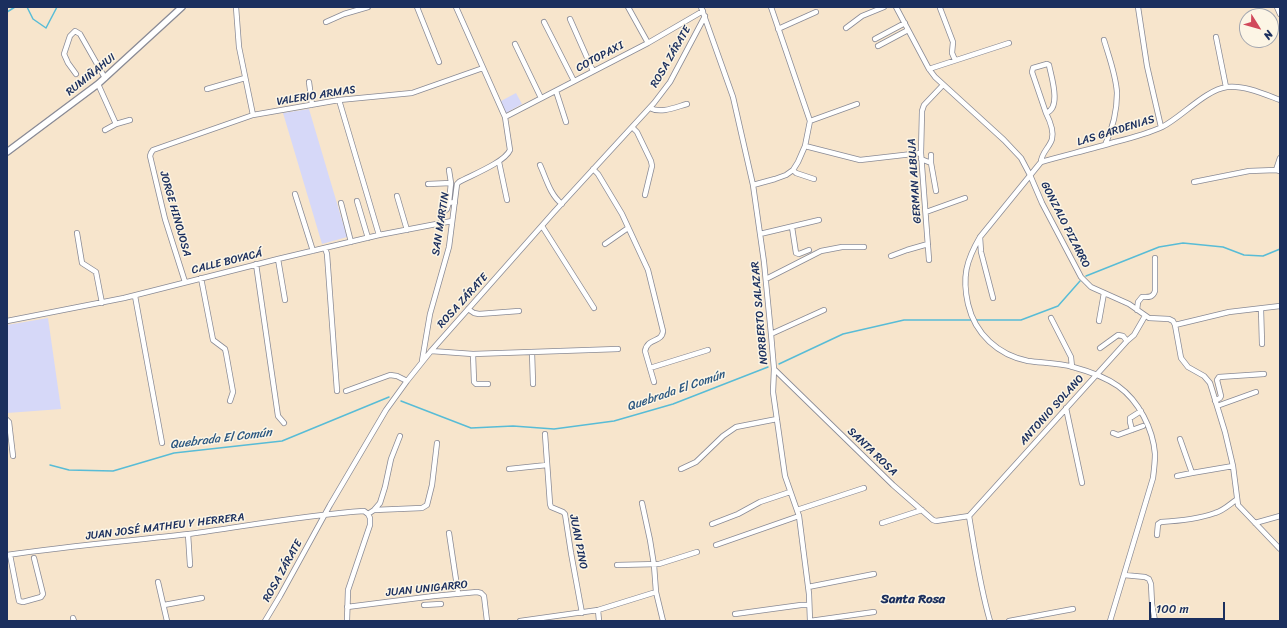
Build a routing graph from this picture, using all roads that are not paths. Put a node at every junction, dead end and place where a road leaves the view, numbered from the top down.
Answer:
1 (182, 7) edge
2 (236, 7) edge
3 (368, 7) edge
4 (417, 7) edge
5 (456, 7) edge
6 (628, 7) edge
7 (771, 7) edge
8 (884, 7) edge
9 (896, 7) edge
10 (1138, 7) edge
11 (1277, 7) edge
12 (940, 8) dead end
13 (703, 11) edge
14 (816, 12) dead end
15 (1280, 14) edge
16 (570, 19) dead end
17 (326, 22) dead end
18 (544, 22) dead end
19 (905, 23) junction
20 (778, 28) junction
21 (846, 28) dead end
22 (908, 30) junction
23 (1216, 37) dead end
24 (875, 39) dead end
25 (1104, 40) dead end
26 (648, 43) junction
27 (1009, 43) dead end
28 (516, 44) dead end
29 (878, 46) dead end
30 (956, 60) junction
31 (439, 62) dead end
32 (483, 68) junction
33 (929, 69) junction
34 (593, 71) junction
35 (76, 74) dead end
36 (105, 78) junction
37 (245, 78) junction
38 (574, 81) junction
39 (309, 82) dead end
40 (98, 84) junction
41 (943, 85) junction
42 (1226, 87) junction
43 (207, 89) dead end
44 (556, 91) junction
45 (541, 98) junction
46 (339, 100) junction
47 (1280, 100) edge
48 (688, 104) dead end
49 (857, 104) dead end
50 (312, 105) junction
51 (650, 108) junction
52 (1046, 113) junction
53 (253, 115) junction
54 (504, 117) junction
55 (130, 120) dead end
56 (810, 120) junction
57 (566, 122) dead end
58 (116, 124) junction
59 (632, 127) junction
60 (1161, 127) junction
61 (105, 130) dead end
62 (1105, 145) junction
63 (805, 146) junction
64 (153, 150) joint
65 (7, 152) edge
66 (921, 153) junction
67 (931, 155) dead end
68 (1280, 158) edge
69 (921, 159) junction
70 (499, 162) junction
71 (1041, 162) junction
72 (931, 163) junction
73 (540, 165) dead end
74 (593, 169) junction
75 (449, 170) dead end
76 (793, 170) junction
77 (1278, 170) edge
78 (1030, 175) junction
79 (814, 179) dead end
80 (1194, 182) dead end
81 (450, 183) junction
82 (428, 184) dead end
83 (753, 185) junction
84 (936, 191) dead end
85 (295, 194) dead end
86 (645, 195) dead end
87 (397, 196) dead end
88 (965, 198) dead end
89 (507, 200) dead end
90 (357, 201) dead end
91 (449, 202) junction
92 (341, 203) dead end
93 (454, 203) junction
94 (562, 204) junction
95 (443, 212) dead end
96 (926, 212) junction
97 (819, 220) dead end
98 (452, 221) junction
99 (542, 226) junction
100 (792, 227) junction
101 (628, 228) junction
102 (407, 230) junction
103 (77, 233) dead end
104 (760, 234) junction
105 (379, 235) junction
106 (980, 237) junction
107 (368, 238) junction
108 (351, 242) junction
109 (605, 244) dead end
110 (928, 244) junction
111 (864, 247) dead end
112 (325, 248) junction
113 (313, 250) junction
114 (809, 250) dead end
115 (891, 256) dead end
116 (278, 258) junction
117 (1155, 258) dead end
118 (929, 260) dead end
119 (256, 264) junction
120 (201, 278) junction
121 (766, 279) junction
122 (185, 282) junction
123 (1104, 293) junction
124 (135, 296) junction
125 (993, 298) dead end
126 (285, 300) dead end
127 (102, 303) junction
128 (1280, 306) edge
129 (594, 308) dead end
130 (468, 309) junction
131 (1261, 309) junction
132 (824, 310) dead end
133 (1137, 310) junction
134 (519, 311) dead end
135 (1145, 316) junction
136 (1051, 318) dead end
137 (1099, 320) dead end
138 (7, 321) edge
139 (1175, 325) junction
140 (771, 334) junction
141 (1127, 341) junction
142 (1262, 344) dead end
143 (1100, 348) dead end
144 (618, 349) dead end
145 (708, 350) dead end
146 (431, 351) junction
147 (532, 352) junction
148 (473, 354) junction
149 (422, 362) junction
150 (1072, 366) junction
151 (650, 368) junction
152 (774, 369) junction
153 (1264, 374) dead end
154 (1096, 375) junction
155 (407, 381) junction
156 (654, 382) dead end
157 (488, 384) dead end
158 (533, 384) dead end
159 (337, 391) dead end
160 (346, 391) dead end
161 (1256, 392) dead end
162 (230, 401) dead end
163 (1216, 404) junction
164 (1066, 408) junction
165 (1141, 411) junction
166 (777, 419) junction
167 (7, 420) edge
168 (284, 423) dead end
169 (1143, 426) dead end
170 (1132, 430) junction
171 (1113, 433) dead end
172 (544, 434) dead end
173 (400, 436) dead end
174 (1180, 439) dead end
175 (162, 443) dead end
176 (437, 443) dead end
177 (13, 456) dead end
178 (547, 465) junction
179 (1232, 466) junction
180 (509, 469) dead end
181 (681, 469) dead end
182 (1192, 473) junction
183 (1177, 476) dead end
184 (1082, 483) dead end
185 (864, 488) dead end
186 (790, 492) junction
187 (1236, 500) junction
188 (642, 503) dead end
189 (374, 510) junction
190 (797, 510) junction
191 (922, 510) junction
192 (366, 512) junction
193 (325, 514) junction
194 (799, 516) junction
195 (969, 516) junction
196 (1280, 516) edge
197 (882, 523) dead end
198 (1255, 523) junction
199 (712, 524) dead end
200 (449, 533) dead end
201 (188, 534) junction
202 (1157, 535) dead end
203 (1278, 544) edge
204 (716, 545) dead end
205 (1280, 549) edge
206 (697, 552) dead end
207 (8, 555) edge
208 (34, 558) dead end
209 (190, 565) dead end
210 (617, 565) dead end
211 (654, 565) junction
212 (874, 574) dead end
213 (1124, 575) junction
214 (158, 582) dead end
215 (808, 587) junction
216 (656, 592) junction
217 (458, 594) junction
218 (434, 596) junction
219 (202, 598) dead end
220 (435, 604) junction
221 (441, 604) dead end
222 (164, 605) junction
223 (424, 605) dead end
224 (809, 605) junction
225 (347, 607) junction
226 (1073, 609) dead end
227 (598, 610) junction
228 (874, 612) dead end
229 (582, 613) junction
230 (735, 614) dead end
231 (167, 621) edge
232 (265, 621) edge
233 (347, 621) edge
234 (487, 621) edge
235 (520, 621) edge
236 (599, 621) edge
237 (663, 621) edge
238 (810, 621) edge
239 (990, 621) edge
240 (1009, 621) edge
241 (1110, 621) edge
242 (1154, 621) edge

1 - 36 street, RUMIÑAHUI
2 - 37 street
3 - 17 street
4 - 31 street
5 - 32 street
6 - 26 street
7 - 20 street
8 - 21 street
9 - 19 street, GONZALO PIZARRO
10 - 60 street
11 - 15 street
12 - 30 street
13 - 26 street, COTOPAXI
13 - 51 street, ROSA ZÁRATE
13 - 83 street, NORBERTO SALAZAR
14 - 20 street
16 - 34 street
18 - 38 street
19 - 22 street, GONZALO PIZARRO
19 - 24 street
20 - 56 street
22 - 29 street
22 - 33 street, GONZALO PIZARRO
23 - 42 street
25 - 62 street
26 - 34 street, COTOPAXI
27 - 30 street
28 - 45 street
30 - 33 street
32 - 46 street, VALERIO ARMAS
32 - 54 street
33 - 41 street, GONZALO PIZARRO
34 - 38 street, COTOPAXI
35 - 36 street
36 - 40 street, RUMIÑAHUI
37 - 43 street
37 - 53 street
38 - 44 street, COTOPAXI
39 - 50 street
40 - 58 street
40 - 65 street, RUMIÑAHUI
41 - 66 street, GERMAN ALBUJA
41 - 78 street, GONZALO PIZARRO
42 - 47 street
42 - 60 street, LAS GARDENIAS
44 - 45 street, COTOPAXI
44 - 57 street
45 - 54 street, COTOPAXI
46 - 50 street, VALERIO ARMAS
46 - 105 street
48 - 51 street
49 - 56 street
50 - 53 street, VALERIO ARMAS
51 - 59 street, ROSA ZÁRATE
52 - 52 street
52 - 71 street
53 - 64 street, VALERIO ARMAS
54 - 70 street, SAN MARTIN
55 - 58 street
56 - 63 street
58 - 61 street
59 - 74 street, ROSA ZÁRATE
59 - 86 street
60 - 62 street, LAS GARDENIAS
62 - 71 street, LAS GARDENIAS
63 - 66 street
63 - 76 street
64 - 122 street, JORGE HINOJOSA
66 - 69 street, GERMAN ALBUJA
67 - 72 street
68 - 77 street
69 - 72 street
69 - 96 street, GERMAN ALBUJA
70 - 89 street
70 - 93 street, SAN MARTIN
71 - 78 street
72 - 84 street
73 - 94 street
74 - 94 street, ROSA ZÁRATE
74 - 101 street
75 - 81 street
76 - 79 street
76 - 83 street
77 - 80 street
78 - 106 street
78 - 123 street, GONZALO PIZARRO
81 - 82 street
81 - 91 street
83 - 104 street, NORBERTO SALAZAR
85 - 113 street
87 - 102 street
88 - 96 street
90 - 107 street
91 - 93 street
91 - 95 street
92 - 108 street
93 - 98 street, SAN MARTIN
94 - 99 street, ROSA ZÁRATE
96 - 110 street, GERMAN ALBUJA
97 - 100 street
98 - 102 street, CALLE BOYACÁ
98 - 149 street, SAN MARTIN
99 - 129 street
99 - 130 street, ROSA ZÁRATE
100 - 104 street
100 - 114 street
101 - 109 street
101 - 151 street
102 - 105 street, CALLE BOYACÁ
103 - 127 street
104 - 121 street, NORBERTO SALAZAR
105 - 107 street, CALLE BOYACÁ
106 - 125 street
106 - 150 street
107 - 108 street, CALLE BOYACÁ
108 - 112 street, CALLE BOYACÁ
110 - 115 street
110 - 118 street, GERMAN ALBUJA
111 - 121 street
112 - 113 street, CALLE BOYACÁ
112 - 159 street
113 - 116 street, CALLE BOYACÁ
116 - 119 street, CALLE BOYACÁ
116 - 126 street
117 - 133 street
119 - 120 street, CALLE BOYACÁ
119 - 168 street
120 - 122 street, CALLE BOYACÁ
120 - 162 street
121 - 140 street, NORBERTO SALAZAR
122 - 124 street, CALLE BOYACÁ
123 - 133 street, GONZALO PIZARRO
123 - 137 street
124 - 127 street, CALLE BOYACÁ
124 - 175 street
127 - 138 street, CALLE BOYACÁ
128 - 131 street
130 - 134 street
130 - 146 street, ROSA ZÁRATE
131 - 139 street
131 - 142 street
132 - 140 street
133 - 135 street, GONZALO PIZARRO
135 - 139 street, GONZALO PIZARRO
135 - 141 street, ANTONIO SOLANO
136 - 150 street
139 - 163 street
140 - 152 street, NORBERTO SALAZAR
141 - 143 street
141 - 154 street, ANTONIO SOLANO
144 - 147 street
145 - 151 street
146 - 148 street
146 - 149 street, ROSA ZÁRATE
147 - 148 street
147 - 158 street
148 - 157 street
149 - 155 street, ROSA ZÁRATE
150 - 154 street
151 - 156 street
152 - 166 street, NORBERTO SALAZAR
152 - 191 street, SANTA ROSA
153 - 163 street
154 - 164 street, ANTONIO SOLANO
154 - 165 street
155 - 160 street
155 - 193 street, ROSA ZÁRATE
161 - 163 street
163 - 179 street
164 - 184 street
164 - 195 street, ANTONIO SOLANO
165 - 170 street
165 - 213 street
166 - 181 street
166 - 186 street, NORBERTO SALAZAR
167 - 177 street
169 - 170 street
170 - 171 street
172 - 178 street, JUAN PINO
173 - 189 street
174 - 182 street
176 - 189 street
178 - 180 street
178 - 229 street, JUAN PINO
179 - 182 street
179 - 187 street
182 - 183 street
185 - 190 street
186 - 190 street, NORBERTO SALAZAR
186 - 199 street
187 - 198 street
187 - 202 street
188 - 211 street
189 - 192 street
190 - 194 street, NORBERTO SALAZAR
191 - 195 street, SANTA ROSA
191 - 197 street
192 - 193 street, JUAN JOSÉ MATHEU Y HERRERA
192 - 225 street
193 - 201 street, JUAN JOSÉ MATHEU Y HERRERA
193 - 232 street, ROSA ZÁRATE
194 - 204 street
194 - 215 street, NORBERTO SALAZAR
195 - 239 street
196 - 198 street
198 - 203 street
200 - 217 street
201 - 207 street, JUAN JOSÉ MATHEU Y HERRERA
201 - 209 street
203 - 205 street
206 - 211 street
207 - 208 street
210 - 211 street
211 - 216 street
212 - 215 street
213 - 241 street
213 - 242 street
214 - 222 street
215 - 224 street, NORBERTO SALAZAR
216 - 227 street
216 - 237 street
217 - 218 street, JUAN UNIGARRO
217 - 234 street, JUAN UNIGARRO
218 - 220 street
218 - 225 street, JUAN UNIGARRO
219 - 222 street
220 - 221 street
220 - 223 street
222 - 231 street
224 - 230 street
224 - 238 street, NORBERTO SALAZAR
225 - 233 street
226 - 240 street
227 - 229 street
227 - 236 street
228 - 238 street
229 - 235 street

